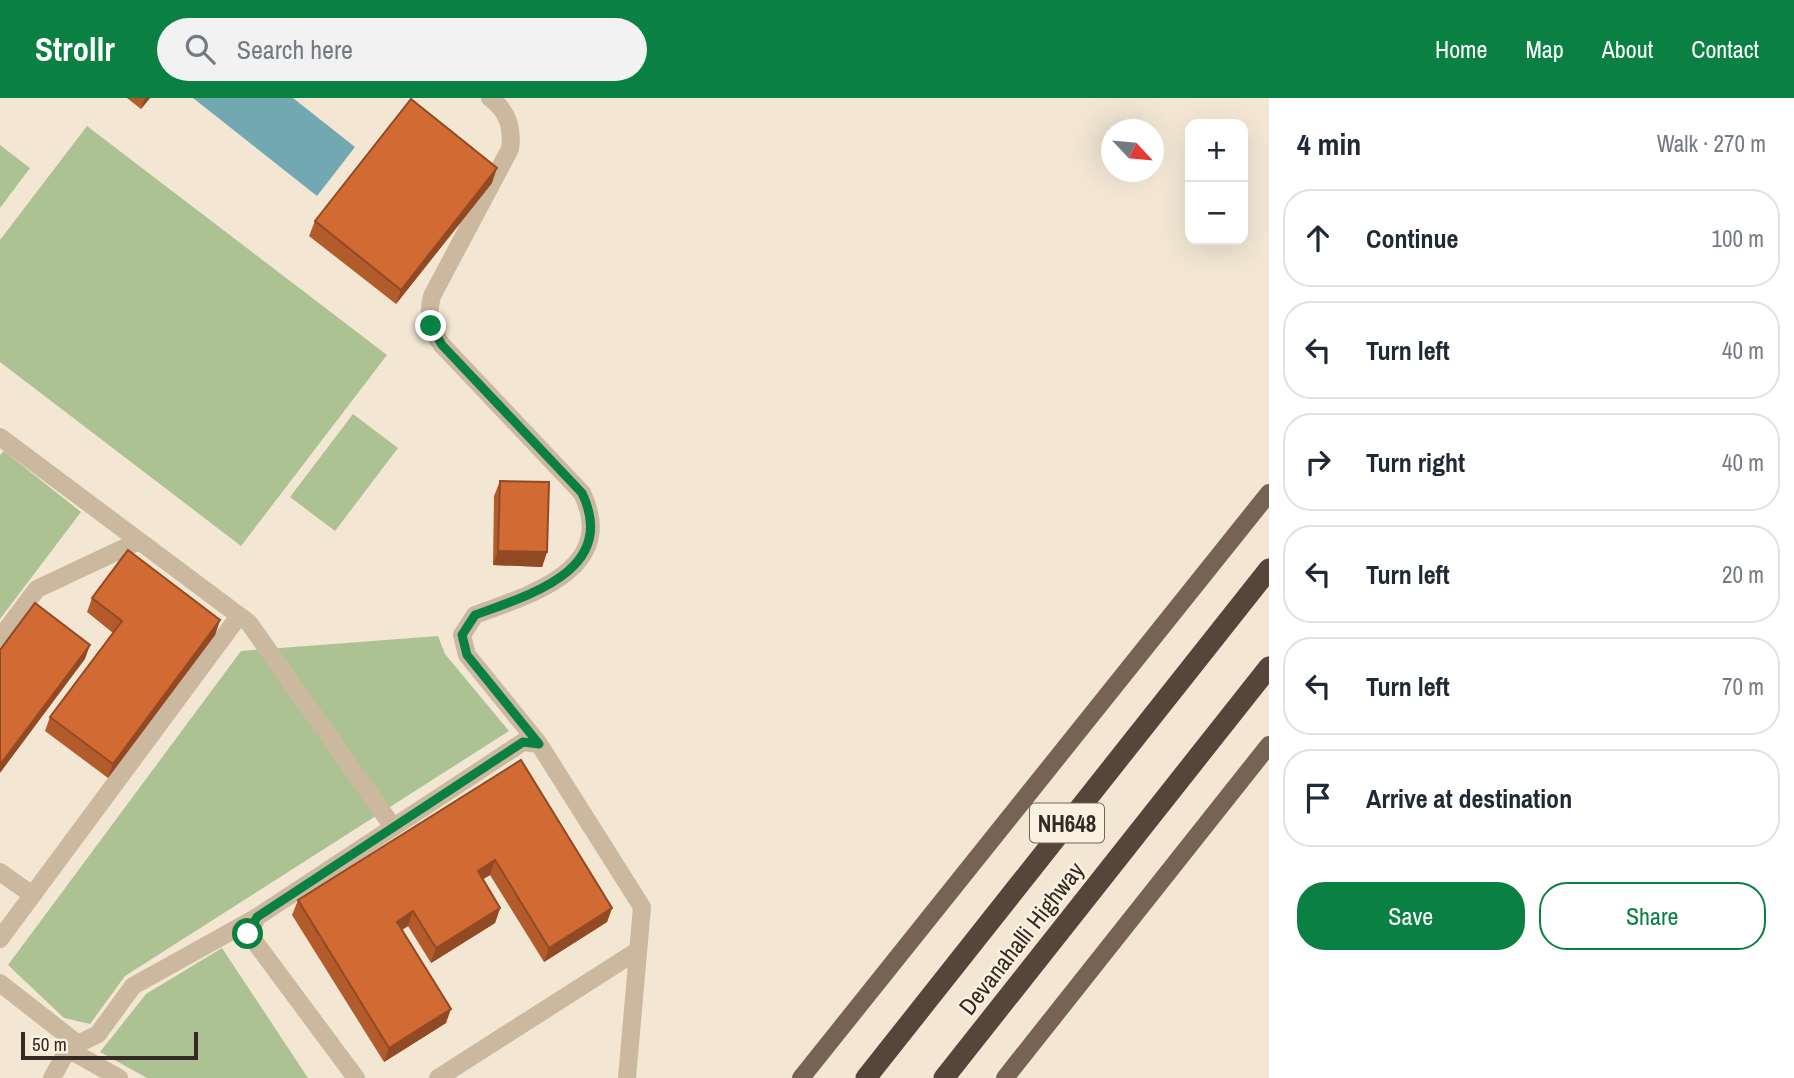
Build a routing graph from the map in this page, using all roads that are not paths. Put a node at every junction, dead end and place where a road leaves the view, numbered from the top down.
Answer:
1 (490, 98) edge
2 (0, 438) edge
3 (1269, 493) edge
4 (139, 541) junction
5 (1269, 569) edge
6 (239, 616) junction
7 (0, 638) edge
8 (1269, 667) edge
9 (539, 744) junction
10 (1269, 745) edge
11 (393, 827) junction
12 (0, 872) edge
13 (31, 894) junction
14 (257, 917) junction
15 (0, 939) edge
16 (637, 951) junction
17 (0, 983) edge
18 (73, 1047) junction
19 (52, 1078) edge
20 (119, 1078) edge
21 (356, 1078) edge
22 (438, 1078) edge
23 (627, 1078) edge
24 (800, 1078) edge
25 (866, 1078) edge
26 (944, 1078) edge
27 (1005, 1078) edge

1 - 9 lane
2 - 4 lane
3 - 24 main road
4 - 6 lane
4 - 7 lane
5 - 25 highway, NH648
6 - 11 lane
6 - 13 lane
8 - 26 highway, Devanahalli Highway / NH648
9 - 11 lane
9 - 16 lane
10 - 27 main road
11 - 14 lane
12 - 13 lane
13 - 15 lane
14 - 18 lane
14 - 21 lane
16 - 22 lane
16 - 23 lane
17 - 18 lane
18 - 19 lane
18 - 20 lane

